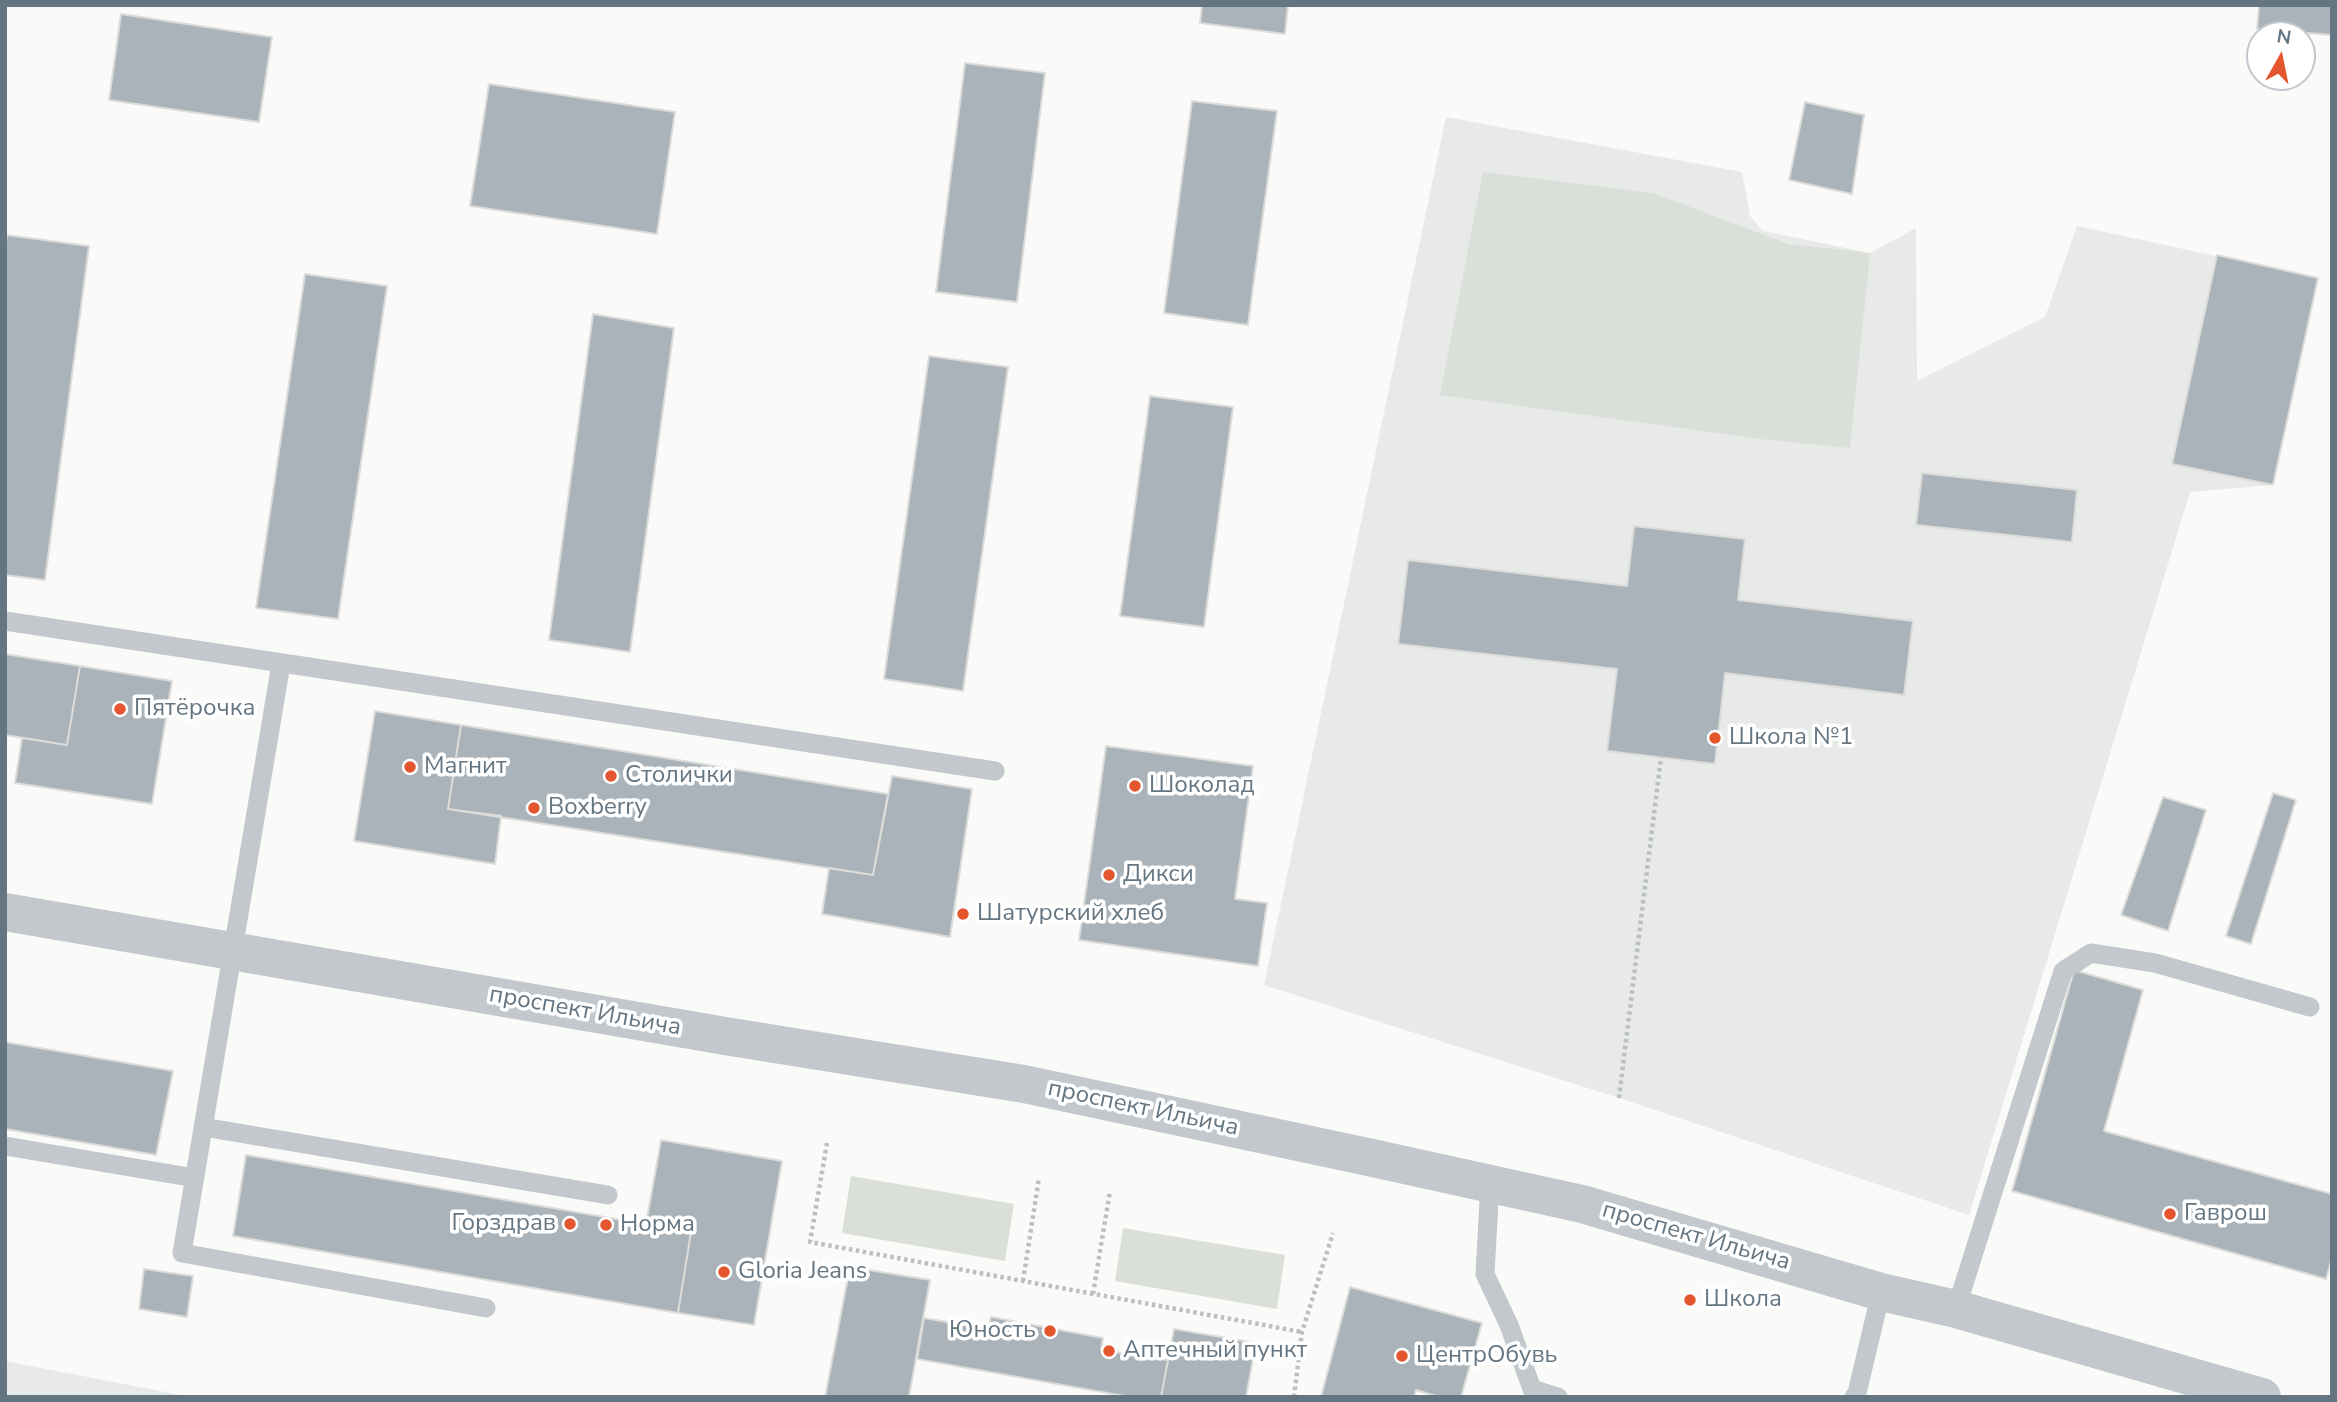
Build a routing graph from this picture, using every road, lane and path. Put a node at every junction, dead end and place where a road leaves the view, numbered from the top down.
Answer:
1 (5, 621) edge
2 (281, 664) junction
3 (1661, 757) dead end
4 (995, 771) dead end
5 (5, 912) edge
6 (234, 952) junction
7 (2310, 1007) dead end
8 (1619, 1098) dead end
9 (203, 1127) junction
10 (827, 1143) dead end
11 (5, 1146) edge
12 (195, 1178) junction
13 (1039, 1178) dead end
14 (1490, 1183) junction
15 (1110, 1191) dead end
16 (608, 1195) dead end
17 (1333, 1233) dead end
18 (1023, 1280) junction
19 (1881, 1292) junction
20 (1093, 1294) junction
21 (486, 1308) dead end
22 (1956, 1309) junction
23 (1302, 1332) junction
24 (1294, 1397) edge
25 (1558, 1397) edge
26 (1854, 1397) edge
27 (2262, 1397) edge

1 - 2 lane
2 - 4 lane
2 - 6 lane
3 - 8 path
5 - 6 street, проспект Ильича
6 - 9 lane
6 - 14 street, проспект Ильича
7 - 22 lane
9 - 12 lane
9 - 16 lane
10 - 18 path
11 - 12 lane
12 - 21 lane
13 - 18 path
14 - 19 street, проспект Ильича
14 - 25 lane
15 - 20 path
17 - 23 path
18 - 20 path
19 - 22 street, проспект Ильича
19 - 26 lane
20 - 23 path
22 - 27 street, проспект Ильича
23 - 24 path

